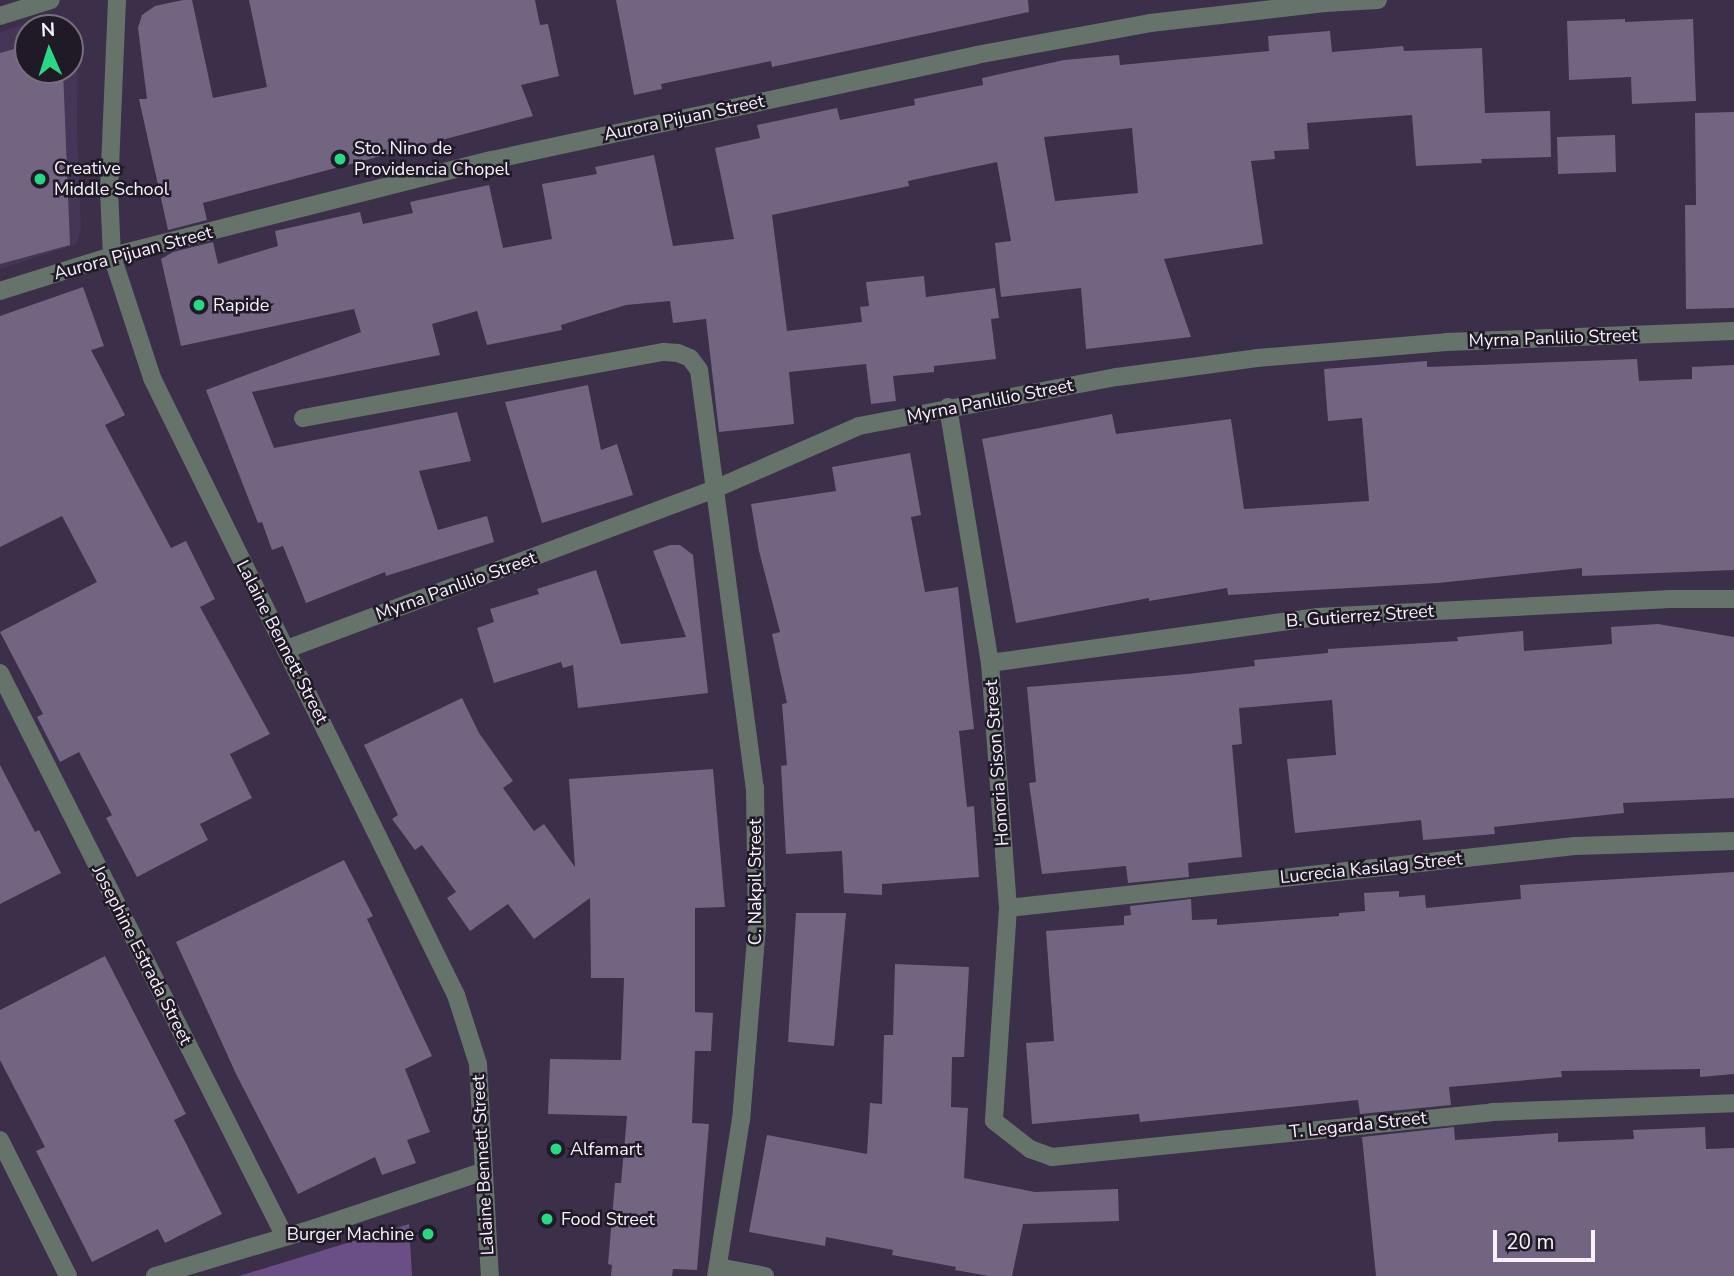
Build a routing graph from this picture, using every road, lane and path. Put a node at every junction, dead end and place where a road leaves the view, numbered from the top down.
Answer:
1 (51, 0) edge
2 (117, 0) edge
3 (1378, 0) edge
4 (0, 16) edge
5 (112, 256) junction
6 (0, 291) edge
7 (1734, 331) edge
8 (948, 407) junction
9 (303, 418) dead end
10 (717, 488) junction
11 (1734, 599) edge
12 (287, 649) junction
13 (989, 663) junction
14 (0, 673) edge
15 (1734, 841) edge
16 (1008, 908) junction
17 (1734, 1103) edge
18 (994, 1121) joint
19 (0, 1140) edge
20 (484, 1171) junction
21 (285, 1237) junction
22 (717, 1271) edge
23 (68, 1276) edge
24 (155, 1276) edge
25 (490, 1276) edge
26 (765, 1276) edge

1 - 4 street
2 - 5 street, Lalaine Bennett Street
3 - 5 street, Aurora Pijuan Street
5 - 6 street, Aurora Pijuan Street
5 - 12 street, Lalaine Bennett Street
7 - 8 street, Myrna Panlilio Street
8 - 10 street, Myrna Panlilio Street
8 - 13 street, Honoria Sison Street
9 - 10 street, C. Nakpil Street
10 - 12 street, Myrna Panlilio Street
10 - 22 street, C. Nakpil Street
11 - 13 street, B. Gutierrez Street
12 - 20 street, Lalaine Bennett Street
13 - 16 street, Honoria Sison Street
14 - 21 street, Josephine Estrada Street
15 - 16 street, Lucrecia Kasilag Street
16 - 18 street, Honoria Sison Street
17 - 18 street, T. Legarda Street
19 - 23 street
20 - 21 street
20 - 25 street, Lalaine Bennett Street
21 - 24 street
22 - 26 street

